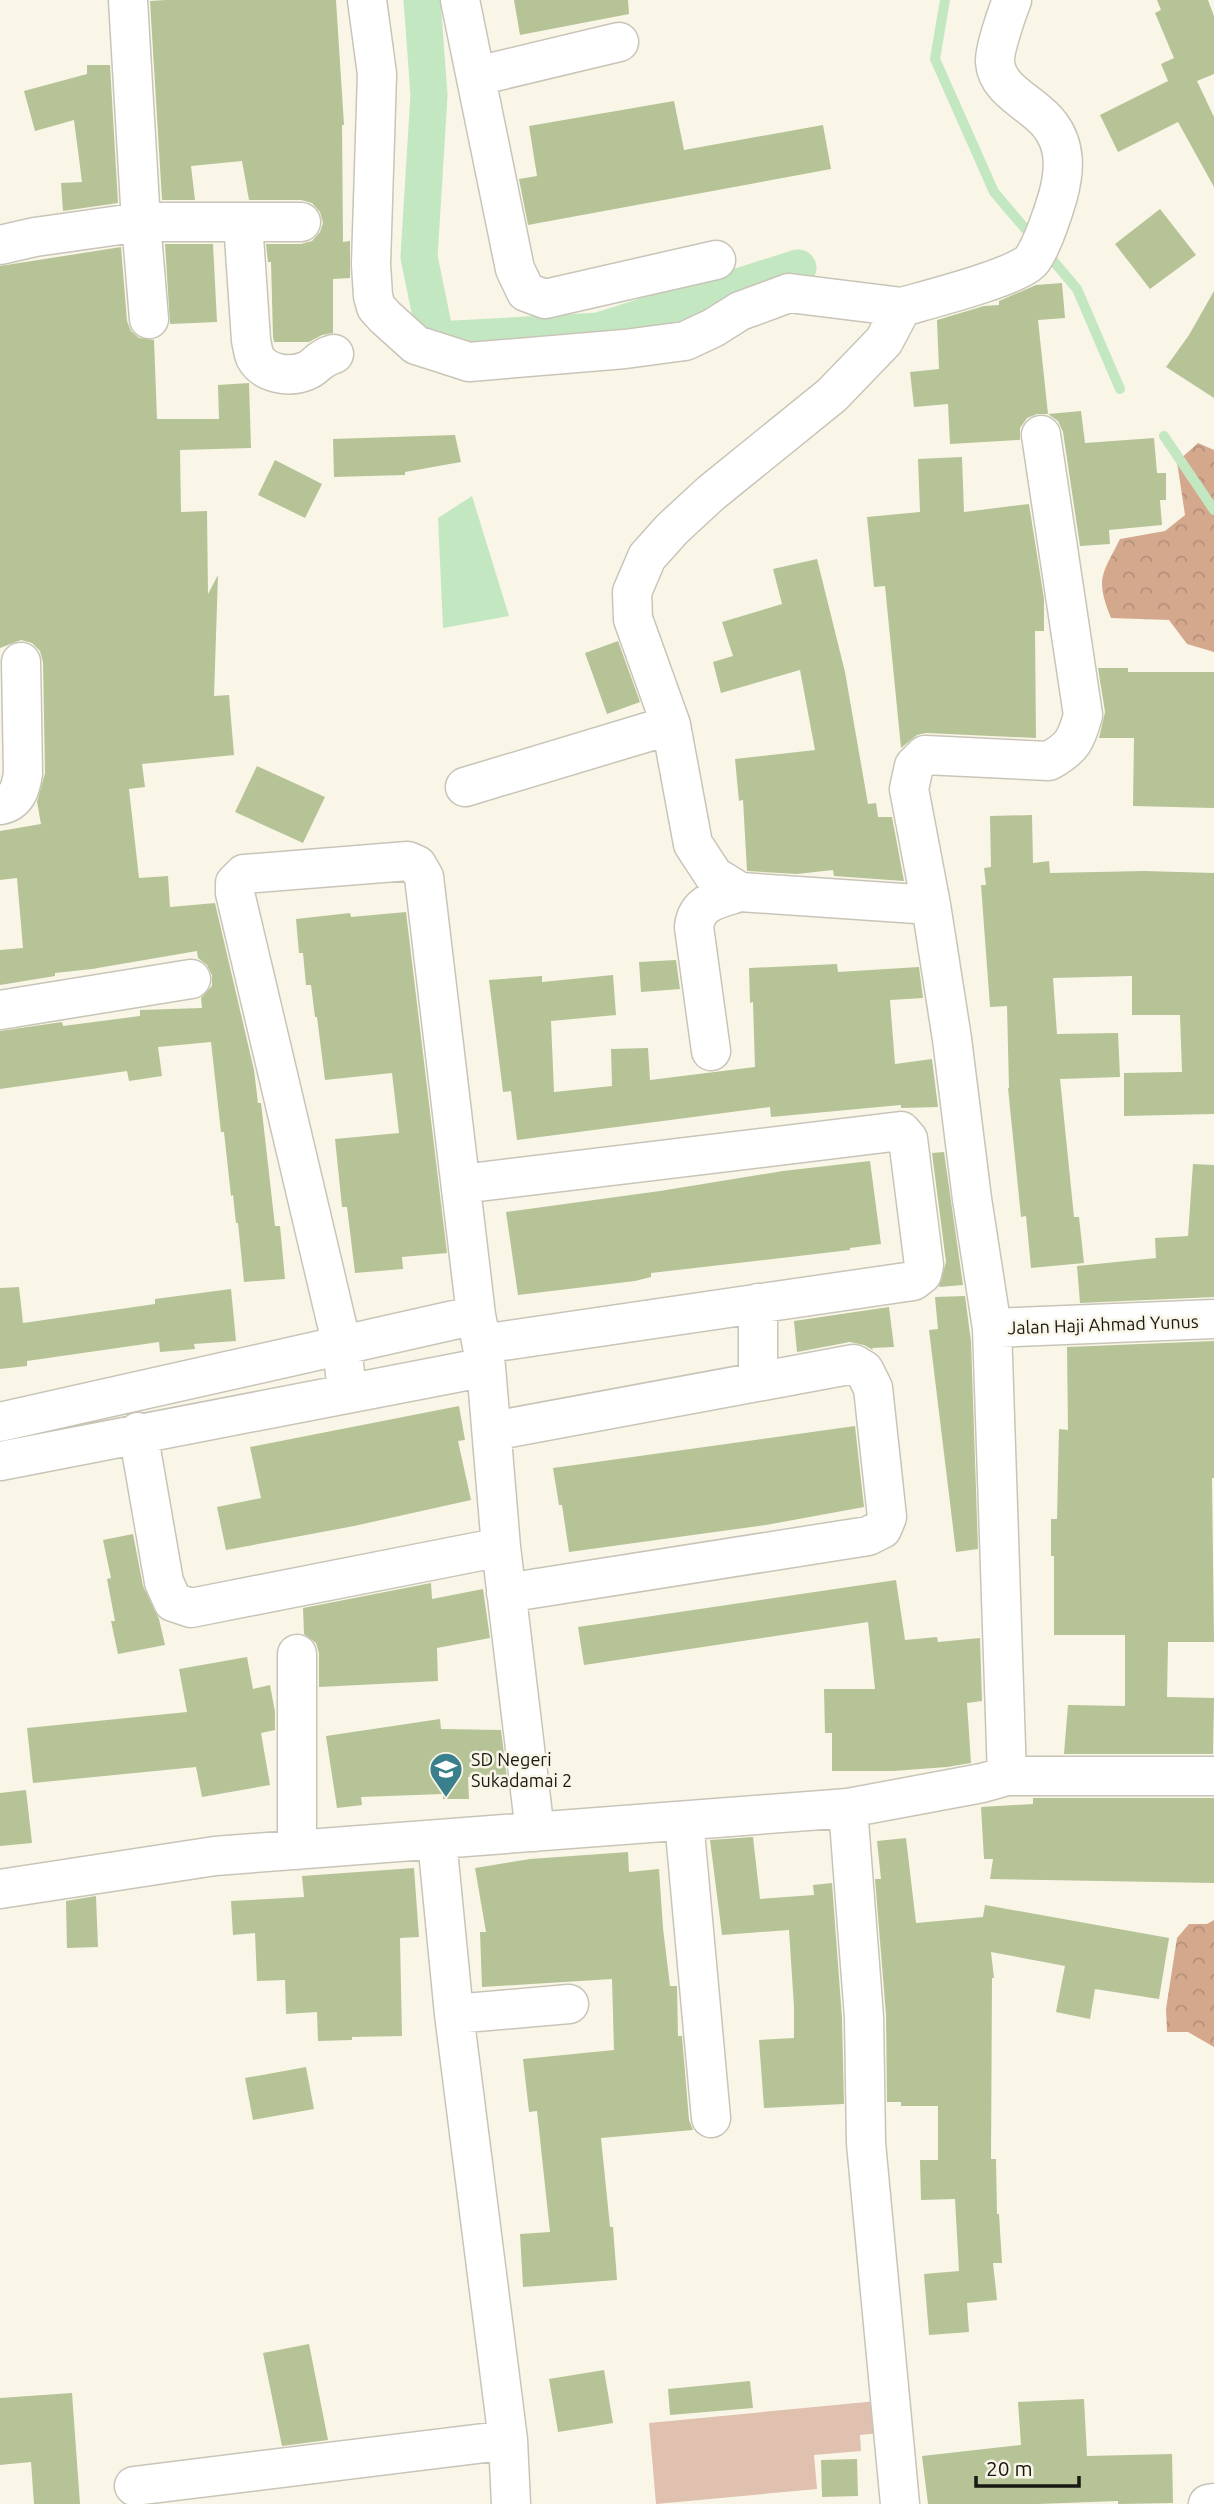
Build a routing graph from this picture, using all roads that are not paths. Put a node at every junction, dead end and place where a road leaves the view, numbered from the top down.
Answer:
1 (128, 0) edge
2 (367, 0) edge
3 (460, 0) edge
4 (1012, 0) edge
5 (620, 42) dead end
6 (477, 76) junction
7 (141, 222) junction
8 (243, 222) junction
9 (301, 222) dead end
10 (0, 245) edge
11 (716, 260) dead end
12 (902, 307) junction
13 (149, 318) dead end
14 (334, 354) dead end
15 (1041, 435) dead end
16 (21, 662) dead end
17 (671, 725) junction
18 (465, 787) dead end
19 (0, 805) edge
20 (740, 892) junction
21 (931, 905) junction
22 (191, 979) dead end
23 (0, 1010) edge
24 (711, 1051) dead end
25 (462, 1184) junction
26 (758, 1303) junction
27 (1214, 1319) edge
28 (992, 1328) junction
29 (481, 1342) junction
30 (342, 1346) junction
31 (758, 1380) junction
32 (348, 1392) junction
33 (71, 1406) junction
34 (0, 1422) edge
35 (493, 1431) junction
36 (138, 1432) junction
37 (82, 1444) junction
38 (0, 1461) edge
39 (501, 1547) junction
40 (506, 1593) junction
41 (297, 1654) dead end
42 (1007, 1776) junction
43 (1214, 1776) edge
44 (848, 1808) junction
45 (684, 1821) junction
46 (536, 1832) junction
47 (437, 1840) junction
48 (297, 1850) junction
49 (0, 1889) edge
50 (569, 2004) dead end
51 (454, 2014) junction
52 (711, 2118) dead end
53 (508, 2440) junction
54 (134, 2486) dead end
55 (1214, 2503) edge
56 (512, 2504) edge
57 (900, 2504) edge
58 (1208, 2504) edge

1 - 7 street
2 - 12 street
3 - 6 street
4 - 12 street
5 - 6 street
6 - 11 street
7 - 8 street
7 - 10 street
7 - 13 street
8 - 9 street
8 - 14 street
12 - 17 street
15 - 21 street
16 - 19 street
17 - 18 street
17 - 20 street
20 - 21 street
20 - 24 street
21 - 28 street
22 - 23 street
25 - 26 street
25 - 29 street
25 - 30 street
26 - 29 street
26 - 31 street
27 - 28 street, Jalan Haji Ahmad Yunus
28 - 42 street
29 - 30 street
29 - 32 street
29 - 35 street
30 - 32 street
30 - 33 street
31 - 35 street
31 - 40 street
32 - 36 street
33 - 34 street
33 - 37 street
35 - 39 street
36 - 37 street
36 - 39 street
37 - 38 street
39 - 40 street
40 - 46 street
41 - 48 street
42 - 43 street
42 - 44 street
44 - 45 street
44 - 57 street
45 - 46 street
45 - 52 street
46 - 47 street
47 - 48 street
47 - 51 street
48 - 49 street
50 - 51 street
51 - 53 street
53 - 54 street
53 - 56 street
55 - 58 street

